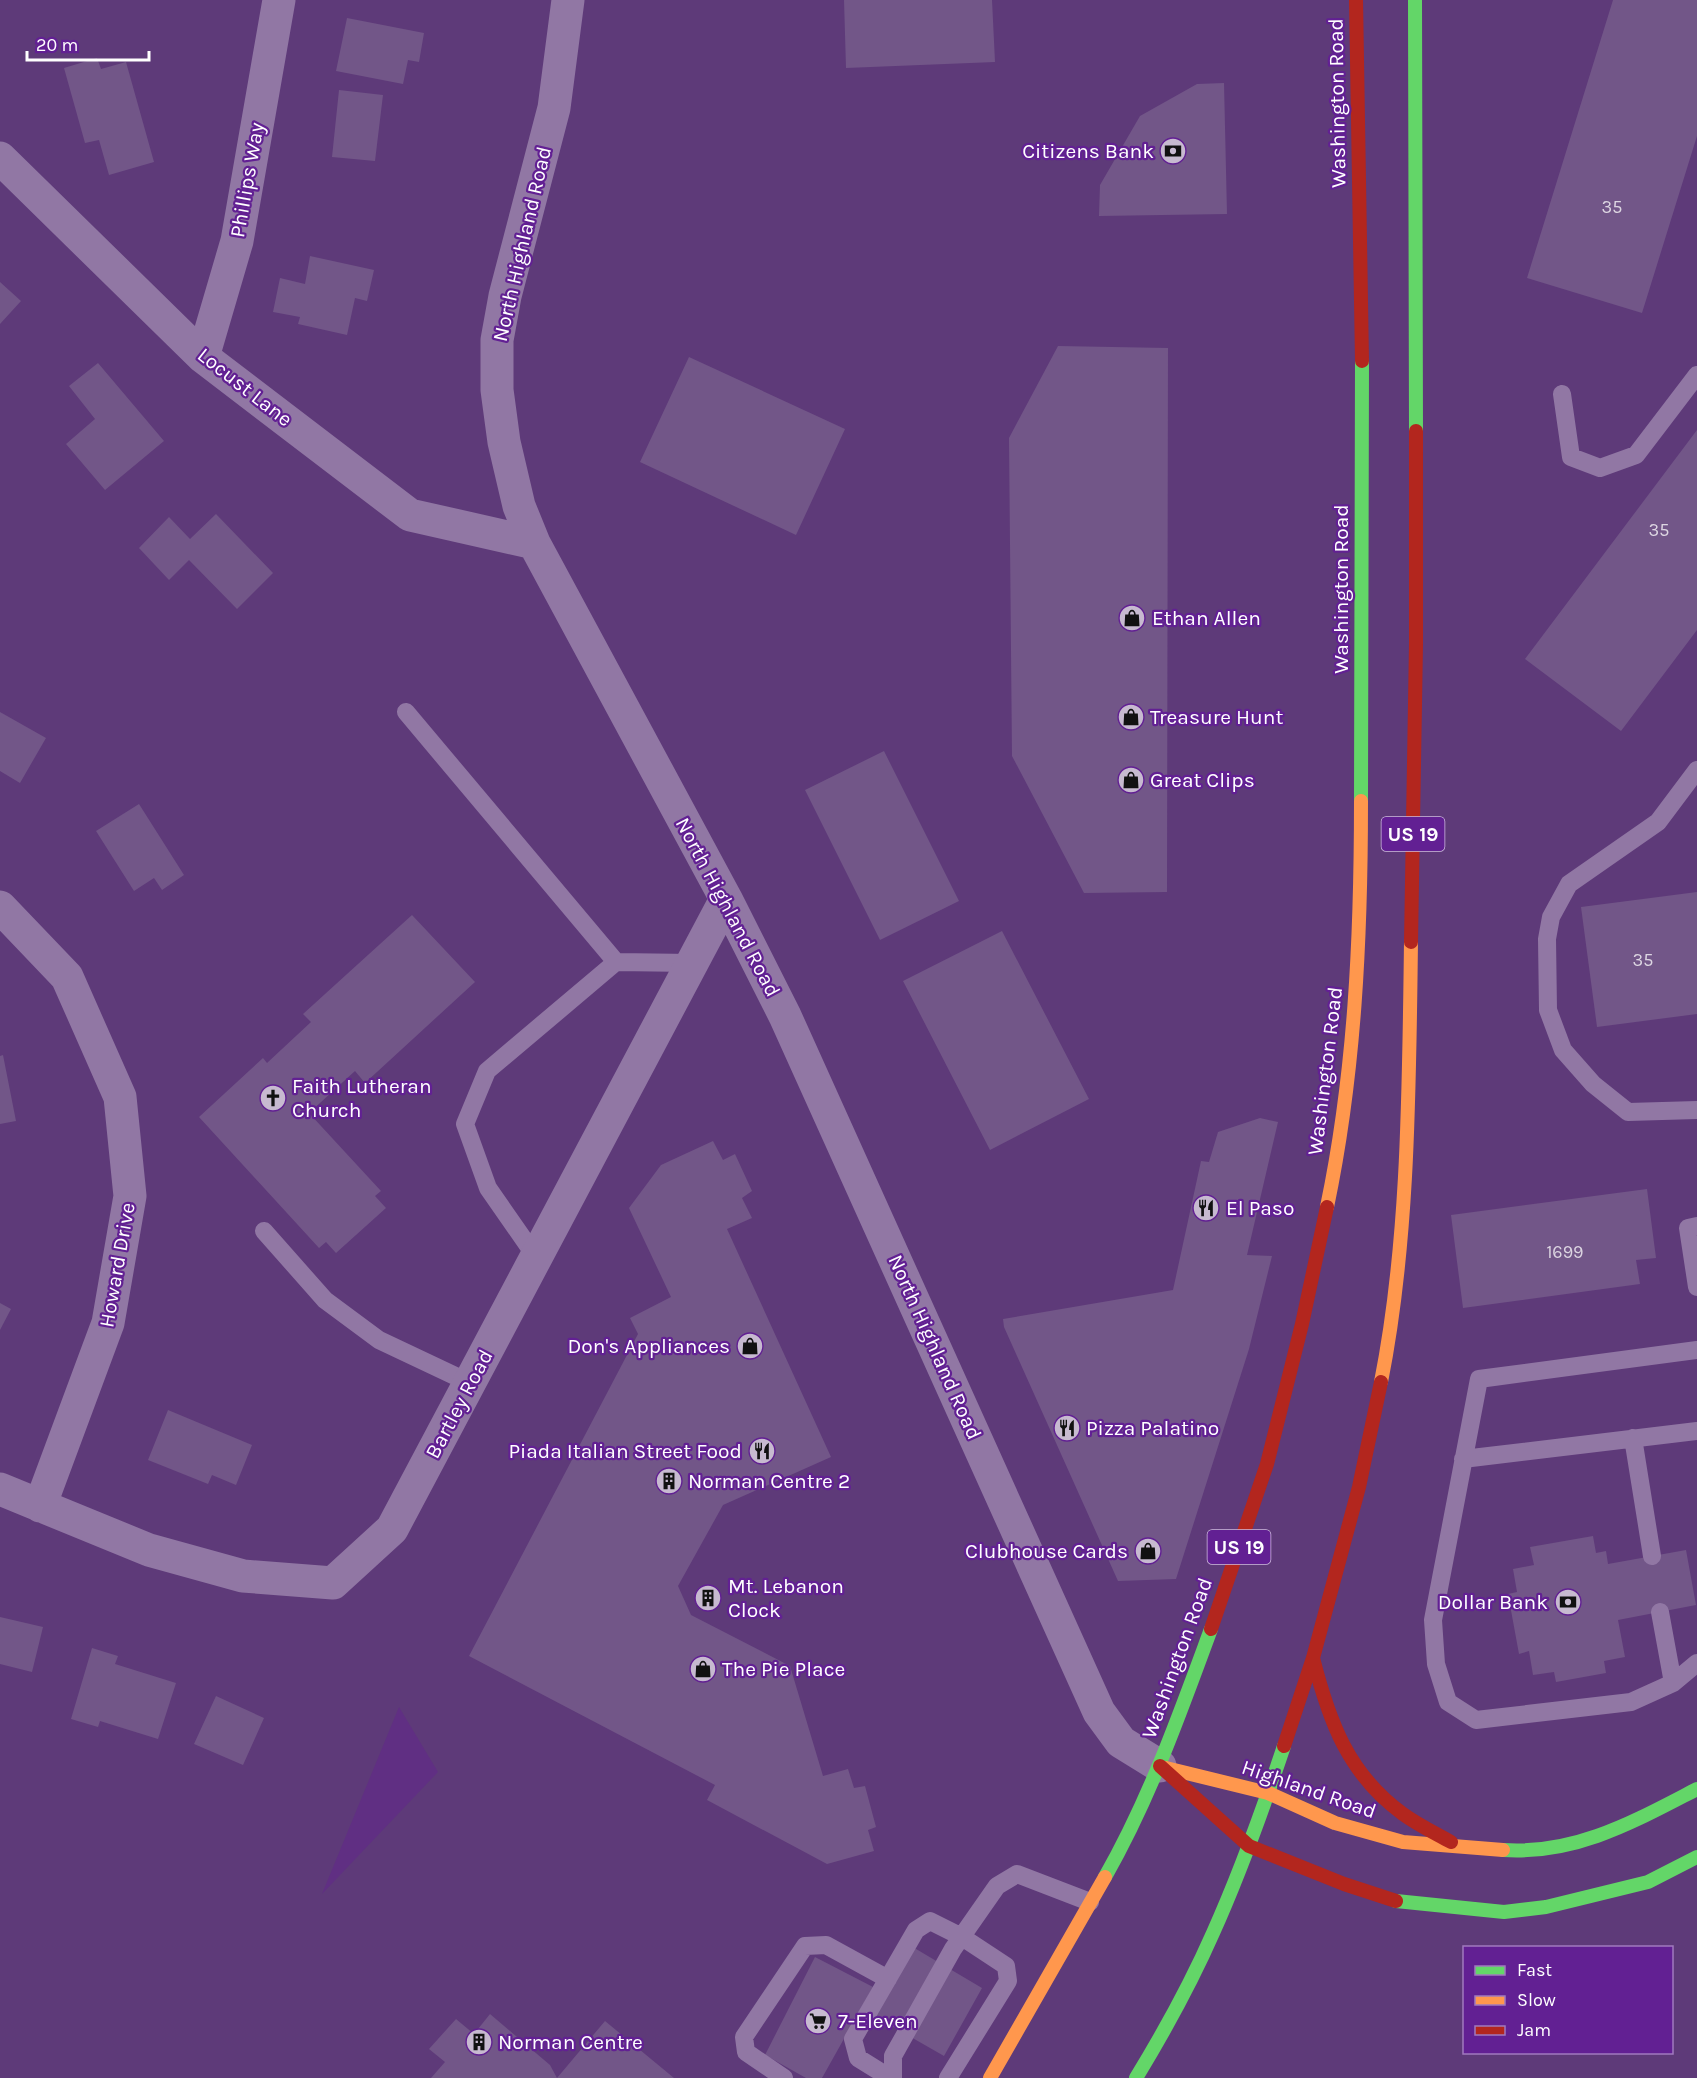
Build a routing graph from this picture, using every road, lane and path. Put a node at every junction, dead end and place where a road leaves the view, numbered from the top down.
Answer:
1 (279, 0) edge
2 (568, 0) edge
3 (1356, 0) edge
4 (1415, 0) edge
5 (0, 158) edge
6 (203, 357) junction
7 (1697, 375) edge
8 (1562, 394) dead end
9 (534, 543) junction
10 (406, 712) dead end
11 (1697, 770) edge
12 (726, 899) junction
13 (0, 907) edge
14 (616, 962) junction
15 (692, 963) junction
16 (1697, 1110) edge
17 (1697, 1226) edge
18 (264, 1231) dead end
19 (536, 1257) junction
20 (1697, 1287) edge
21 (1697, 1350) edge
22 (470, 1383) junction
23 (1697, 1431) edge
24 (1633, 1438) junction
25 (1463, 1459) junction
26 (0, 1489) edge
27 (40, 1506) junction
28 (1652, 1556) dead end
29 (1660, 1612) dead end
30 (1313, 1658) junction
31 (1697, 1663) edge
32 (1672, 1683) junction
33 (1160, 1766) junction
34 (1697, 1789) edge
35 (1268, 1793) junction
36 (1249, 1846) junction
37 (1458, 1846) junction
38 (1697, 1857) edge
39 (1090, 1902) junction
40 (962, 1937) junction
41 (888, 1979) junction
42 (885, 2077) edge
43 (784, 2078) edge
44 (948, 2078) edge
45 (990, 2078) edge
46 (1136, 2078) edge

1 - 6 street, Phillips Way
2 - 9 street, North Highland Road
3 - 33 main road, Washington Road / US 19
4 - 30 main road, US 19
5 - 6 street, Locust Lane
6 - 9 street, Locust Lane
7 - 8 lane
9 - 12 street, North Highland Road
10 - 14 lane
11 - 16 lane
12 - 15 street, Bartley Road
12 - 33 street, North Highland Road
13 - 27 street, Howard Drive
14 - 15 lane
14 - 19 lane
15 - 19 street, Bartley Road
17 - 20 lane
18 - 22 lane
19 - 22 street, Bartley Road
21 - 25 lane
22 - 27 street, Bartley Road
23 - 24 lane
24 - 25 lane
24 - 28 lane
25 - 32 lane
26 - 27 street, Bartley Road
29 - 32 lane
30 - 35 main road, US 19
30 - 37 main road
31 - 32 lane
33 - 35 main road, Highland Road
33 - 36 main road
33 - 39 main road, Washington Road / US 19
34 - 37 main road, Highland Road
35 - 36 main road, US 19
35 - 37 main road, Highland Road
36 - 38 main road
36 - 46 main road, US 19
39 - 40 lane
39 - 45 main road, Washington Road / US 19
40 - 41 lane
40 - 42 lane
40 - 44 lane
41 - 42 lane
41 - 43 lane

